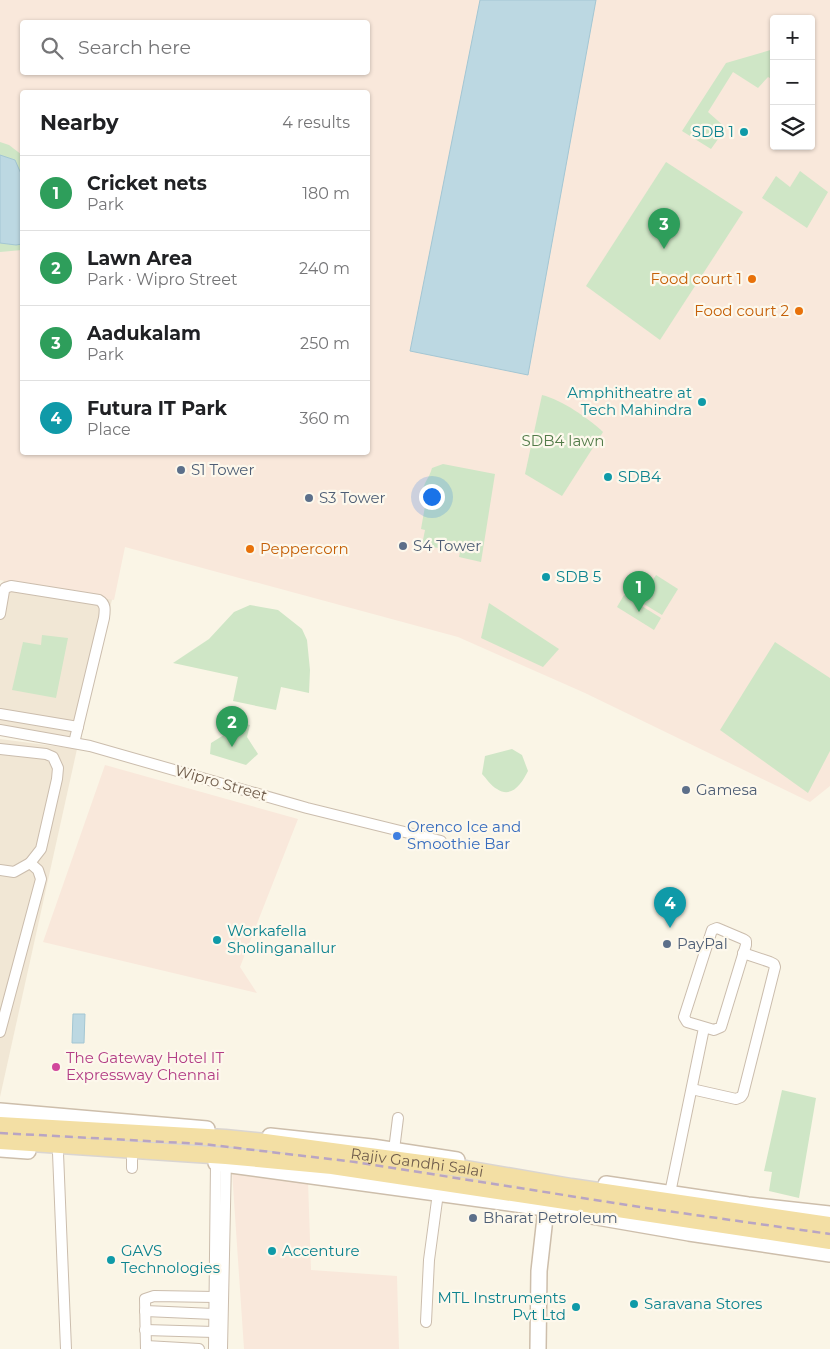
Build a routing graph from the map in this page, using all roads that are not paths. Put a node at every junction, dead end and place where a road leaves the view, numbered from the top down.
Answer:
1 (0, 614) edge
2 (0, 714) edge
3 (78, 727) junction
4 (0, 730) edge
5 (74, 743) junction
6 (0, 749) edge
7 (441, 841) dead end
8 (30, 863) junction
9 (0, 870) edge
10 (743, 953) junction
11 (706, 1028) junction
12 (0, 1032) edge
13 (696, 1090) junction
14 (0, 1111) edge
15 (398, 1118) dead end
16 (0, 1125) edge
17 (66, 1129) junction
18 (98, 1131) junction
19 (214, 1138) junction
20 (0, 1141) edge
21 (52, 1148) junction
22 (97, 1148) junction
23 (0, 1149) edge
24 (394, 1154) junction
25 (220, 1159) junction
26 (390, 1175) junction
27 (438, 1193) junction
28 (673, 1193) junction
29 (546, 1204) junction
30 (830, 1214) edge
31 (830, 1225) edge
32 (830, 1241) edge
33 (830, 1254) edge
34 (215, 1297) junction
35 (145, 1311) junction
36 (214, 1314) junction
37 (426, 1322) dead end
38 (145, 1330) junction
39 (214, 1332) junction
40 (146, 1348) edge
41 (66, 1349) edge
42 (199, 1349) edge
43 (214, 1349) edge
44 (222, 1349) edge
45 (538, 1349) edge

1 - 3 street
2 - 3 street
3 - 5 street
4 - 5 street, Wipro Street
5 - 7 street, Wipro Street
6 - 8 street
8 - 9 street
8 - 12 street
10 - 11 street
10 - 11 street
10 - 13 street
11 - 13 street
11 - 28 street
13 - 28 street
14 - 24 street
15 - 24 street
16 - 17 main road, Rajiv Gandhi Salai
17 - 18 main road, Rajiv Gandhi Salai
17 - 21 main road
18 - 19 main road, Rajiv Gandhi Salai
18 - 22 main road
19 - 24 main road, Rajiv Gandhi Salai
19 - 25 main road
20 - 21 main road, Rajiv Gandhi Salai
21 - 22 main road, Rajiv Gandhi Salai
21 - 23 street
21 - 25 street
21 - 41 street
22 - 25 main road, Rajiv Gandhi Salai
24 - 26 main road
24 - 28 street
24 - 31 main road, Rajiv Gandhi Salai
25 - 26 main road, Rajiv Gandhi Salai
25 - 27 street
25 - 34 street
25 - 44 street
26 - 29 main road, Rajiv Gandhi Salai
27 - 29 street
27 - 37 street
28 - 30 street
29 - 32 main road, Rajiv Gandhi Salai
29 - 33 street
29 - 45 street
34 - 35 street
34 - 36 street
35 - 36 street
35 - 38 street
36 - 39 street
38 - 39 street
38 - 40 street
39 - 43 street
40 - 42 street

